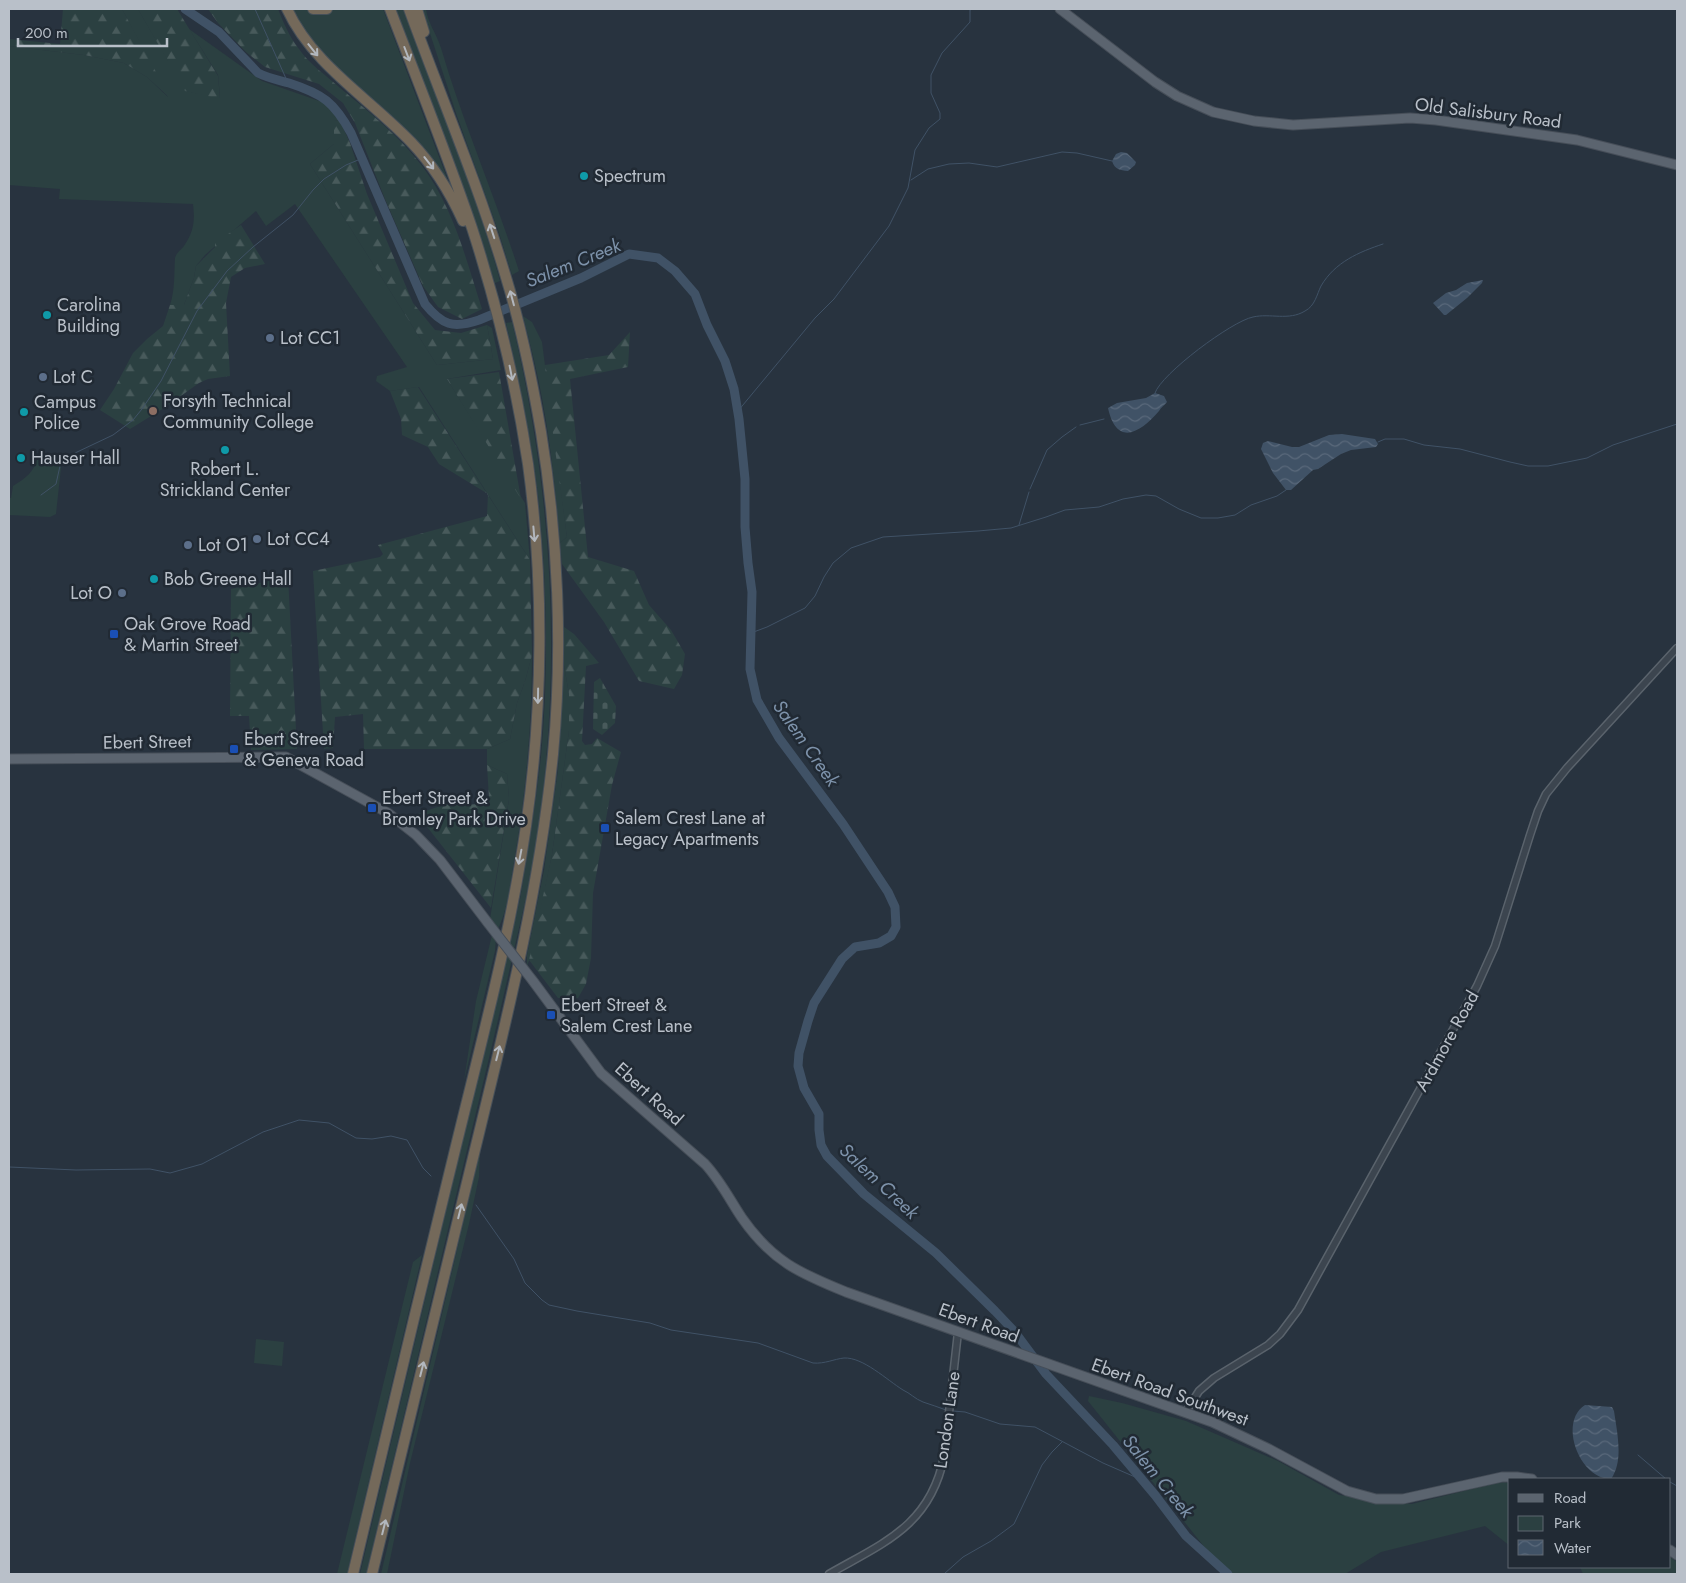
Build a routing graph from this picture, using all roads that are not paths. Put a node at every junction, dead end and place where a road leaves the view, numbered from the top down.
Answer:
1 (287, 9) edge
2 (314, 9) edge
3 (327, 9) edge
4 (390, 9) edge
5 (409, 9) edge
6 (417, 9) edge
7 (1060, 9) edge
8 (430, 67) junction
9 (1677, 165) edge
10 (489, 285) junction
11 (1677, 648) edge
12 (286, 758) joint
13 (9, 759) edge
14 (958, 1332) junction
15 (1052, 1366) joint
16 (1185, 1414) junction
17 (1524, 1478) edge
18 (353, 1574) edge
19 (372, 1574) edge
20 (829, 1574) edge

1 -> 10 highway
2 - 3 highway
4 -> 10 highway
5 - 8 highway
6 - 8 highway
7 - 9 main road, Old Salisbury Road
19 -> 8 highway
10 -> 18 highway
11 - 16 street, Ardmore Road
12 - 13 main road, Ebert Street
12 - 14 main road, Ebert Road, bridge
14 - 15 main road, Ebert Road
14 - 20 street, London Lane
15 - 16 main road, Ebert Road Southwest
16 - 17 main road, Ebert Road Southwest

